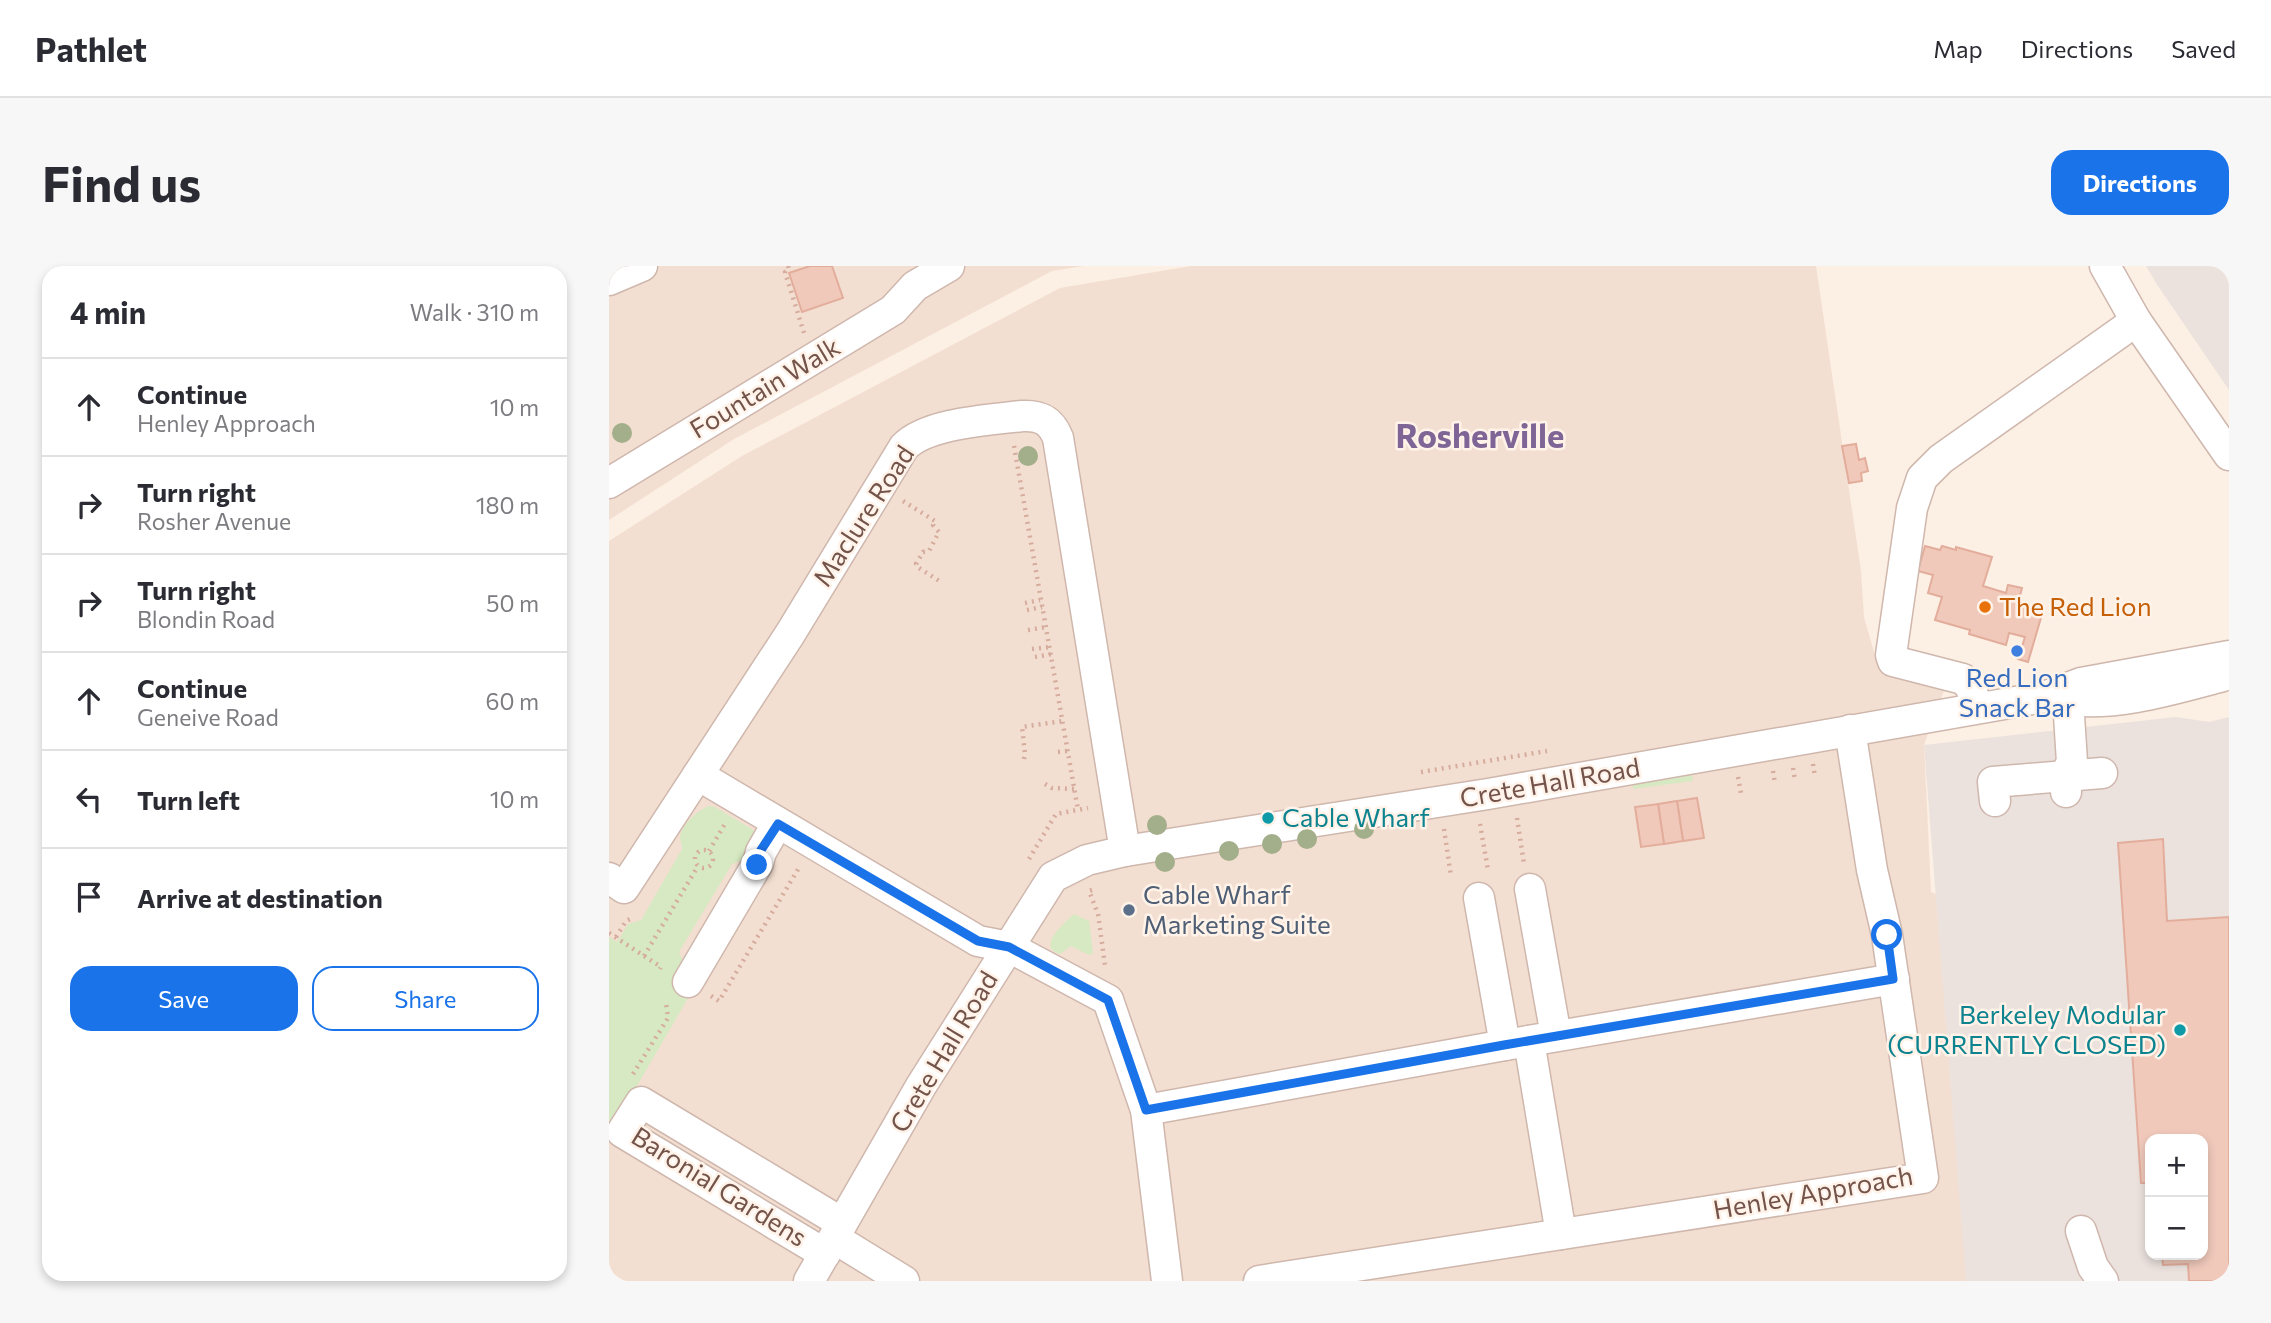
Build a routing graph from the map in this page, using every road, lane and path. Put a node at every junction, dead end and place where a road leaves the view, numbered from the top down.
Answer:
1 (642, 266) edge
2 (796, 266) edge
3 (949, 266) edge
4 (2105, 266) edge
5 (788, 267) edge
6 (912, 276) edge
7 (609, 279) edge
8 (2136, 321) junction
9 (807, 343) dead end
10 (1013, 435) dead end
11 (2229, 455) edge
12 (609, 483) edge
13 (893, 495) dead end
14 (941, 582) dead end
15 (1040, 600) junction
16 (1025, 603) dead end
17 (1042, 607) junction
18 (1027, 610) dead end
19 (1046, 627) junction
20 (1028, 630) dead end
21 (1051, 647) junction
22 (1032, 649) dead end
23 (1052, 654) junction
24 (2229, 656) edge
25 (1035, 657) dead end
26 (2229, 674) edge
27 (2054, 698) junction
28 (1976, 707) junction
29 (1063, 721) junction
30 (1850, 730) junction
31 (1068, 751) junction
32 (1058, 752) dead end
33 (1024, 759) dead end
34 (1813, 764) dead end
35 (1793, 767) dead end
36 (1773, 771) dead end
37 (2102, 773) dead end
38 (698, 775) junction
39 (1738, 777) dead end
40 (1815, 777) dead end
41 (1795, 781) dead end
42 (2063, 783) junction
43 (1045, 784) dead end
44 (1775, 784) dead end
45 (1075, 789) junction
46 (1741, 793) dead end
47 (1995, 801) dead end
48 (1078, 810) dead end
49 (731, 812) dead end
50 (1516, 813) dead end
51 (778, 824) junction
52 (1443, 825) dead end
53 (709, 851) junction
54 (1125, 851) junction
55 (806, 856) dead end
56 (698, 866) junction
57 (1451, 876) dead end
58 (1527, 877) joint
59 (609, 878) edge
60 (1097, 888) dead end
61 (1479, 898) dead end
62 (609, 933) edge
63 (1009, 947) junction
64 (643, 956) junction
65 (657, 975) dead end
66 (1893, 979) junction
67 (675, 989) junction
68 (1089, 990) junction
69 (1530, 1041) junction
70 (628, 1082) dead end
71 (1146, 1110) junction
72 (2081, 1231) dead end
73 (1561, 1234) junction
74 (834, 1238) junction
75 (809, 1281) edge
76 (904, 1281) edge
77 (1167, 1281) edge
78 (1259, 1281) edge
79 (2103, 1281) edge

1 - 7 street
2 - 5 path
3 - 6 street, Fountain Walk
4 - 8 street
5 - 9 path
6 - 12 street, Fountain Walk
8 - 11 street
8 - 28 street
10 - 15 path
13 - 14 path
15 - 16 path
15 - 17 path
17 - 18 path
17 - 19 path
19 - 20 path
19 - 21 path
21 - 22 path
21 - 23 path
23 - 25 path
23 - 29 path
24 - 27 street, Crete Hall Road
26 - 27 street, Crete Hall Road
27 - 28 street, Crete Hall Road
27 - 42 street
28 - 30 street, Crete Hall Road
29 - 31 path
29 - 33 path
30 - 54 street, Crete Hall Road
30 - 66 street, Henley Approach
31 - 32 path
31 - 45 path
34 - 40 path
35 - 41 path
36 - 44 path
37 - 42 street
38 - 51 street
38 - 54 street, Maclure Road
38 - 59 street, Maclure Road
39 - 46 path
42 - 47 street
43 - 45 path
45 - 48 path
49 - 53 path
50 - 58 path
51 - 63 street
51 - 67 street
52 - 57 path
53 - 56 path
53 - 56 path
54 - 63 street, Crete Hall Road
55 - 67 path
56 - 64 path
58 - 69 street
60 - 68 path
61 - 69 street
62 - 64 path
63 - 68 street
63 - 74 street, Crete Hall Road
64 - 65 path
66 - 69 street
66 - 73 street, Henley Approach
67 - 70 path
68 - 71 street
69 - 71 street
69 - 73 street
71 - 77 street
72 - 79 street
73 - 78 street, Henley Approach
74 - 74 street, Baronial Gardens
74 - 75 street, Crete Hall Road
74 - 76 street

